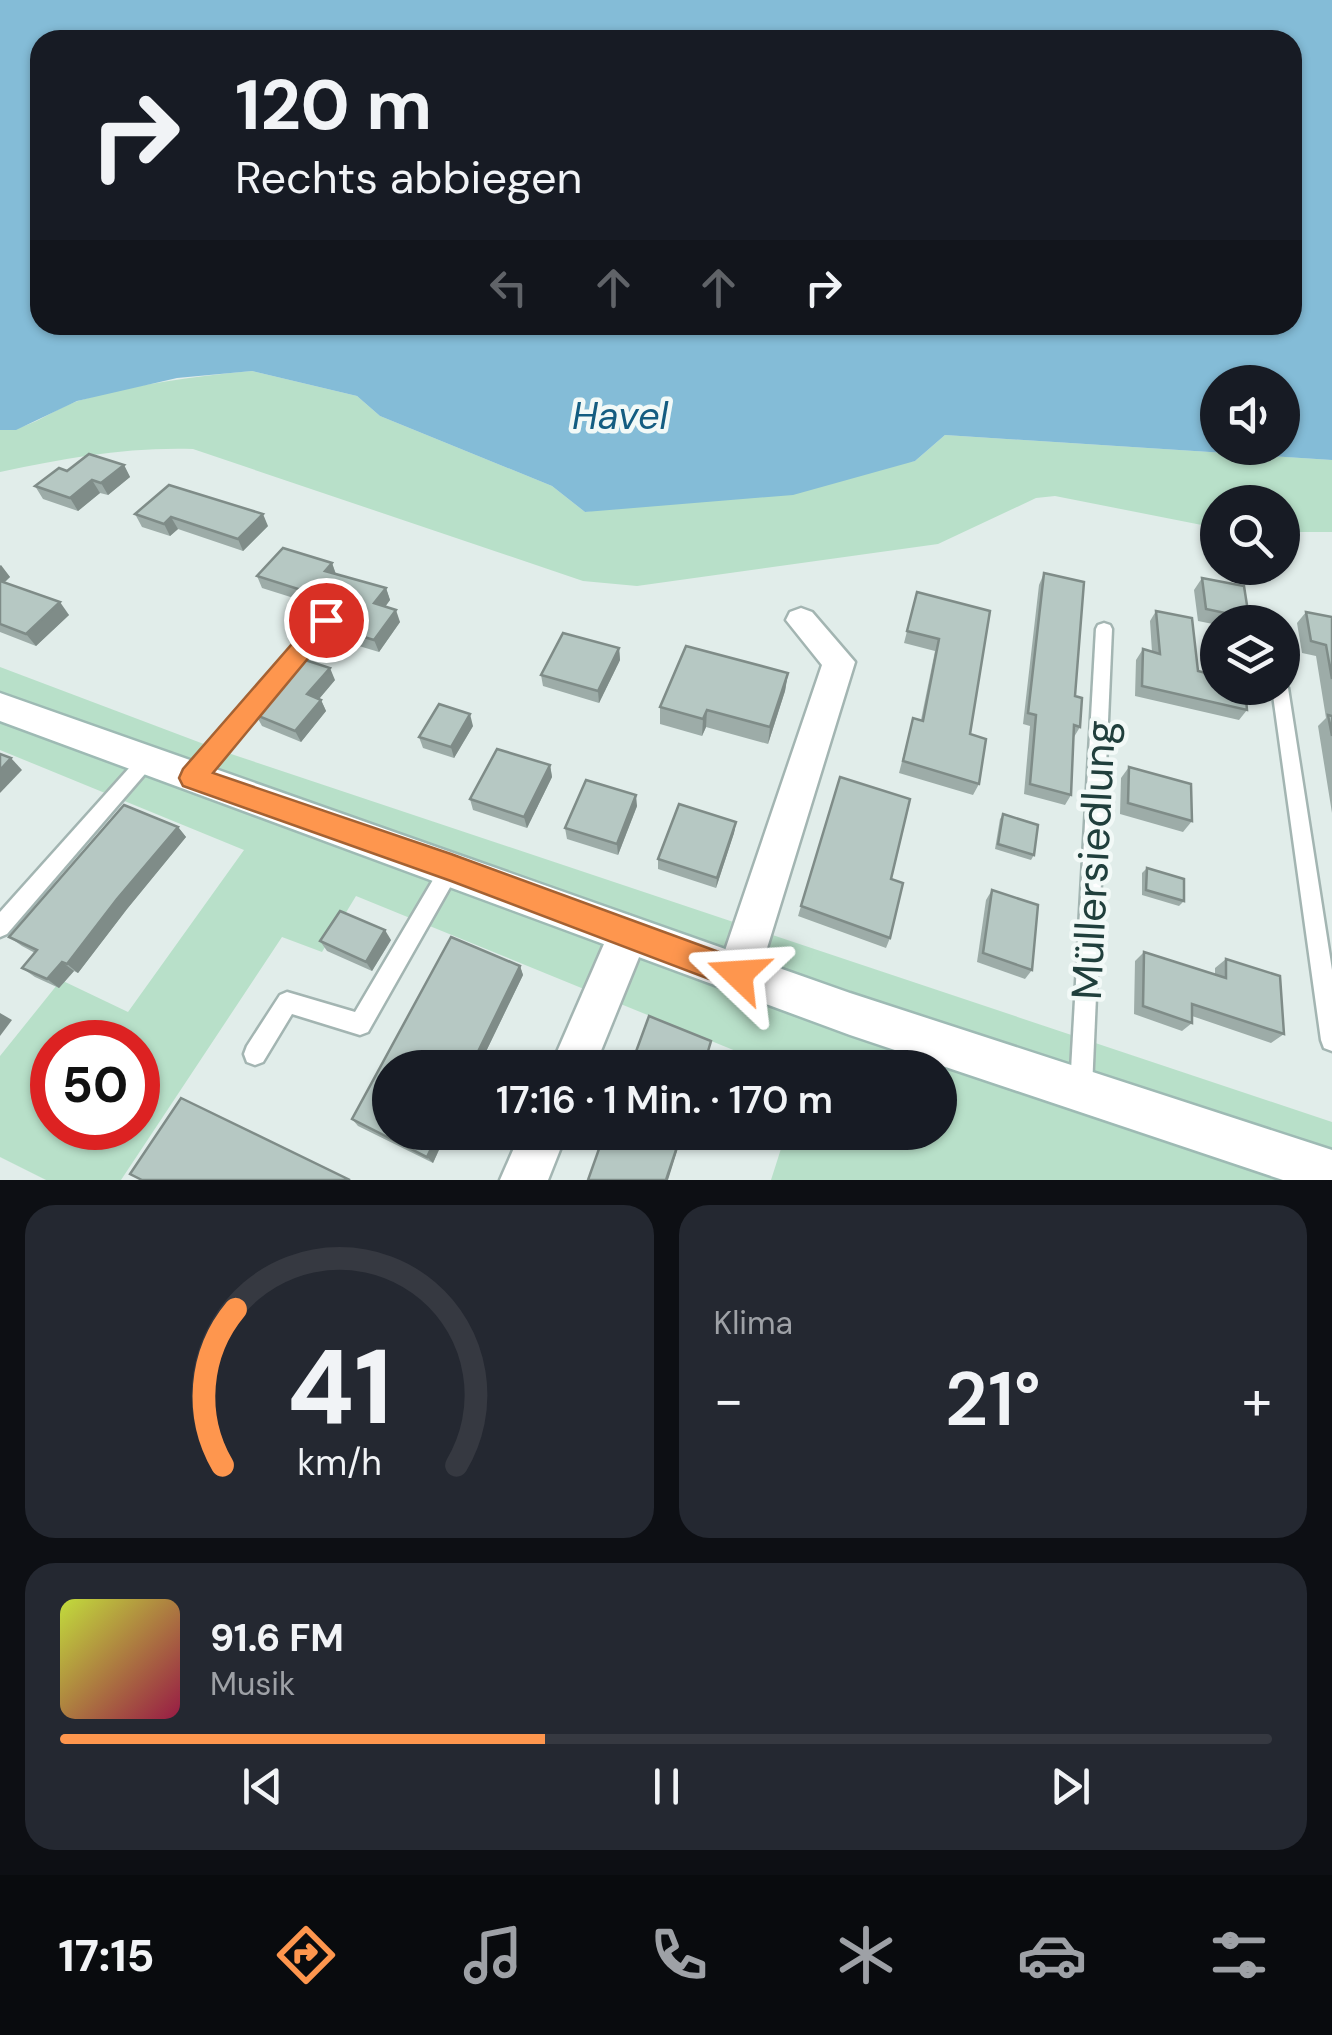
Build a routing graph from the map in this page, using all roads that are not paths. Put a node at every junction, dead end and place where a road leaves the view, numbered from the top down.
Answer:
1 (326, 620) edge
2 (800, 620) dead end
3 (1104, 629) dead end
4 (1283, 705) edge
5 (3, 712) edge
6 (145, 762) junction
7 (192, 778) junction
8 (451, 867) junction
9 (0, 927) edge
10 (628, 935) junction
11 (738, 974) junction
12 (1332, 1040) edge
13 (580, 1050) edge
14 (255, 1054) dead end
15 (1081, 1092) junction
16 (536, 1150) edge
17 (1332, 1173) edge
18 (524, 1180) edge

1 - 7 lane
2 - 11 main road
3 - 15 lane, Müllersiedlung
4 - 12 lane
5 - 6 main road
6 - 7 main road
6 - 9 lane
7 - 8 main road
8 - 10 main road
8 - 14 lane
10 - 11 main road
10 - 13 main road
11 - 15 main road
15 - 17 main road
16 - 18 main road

